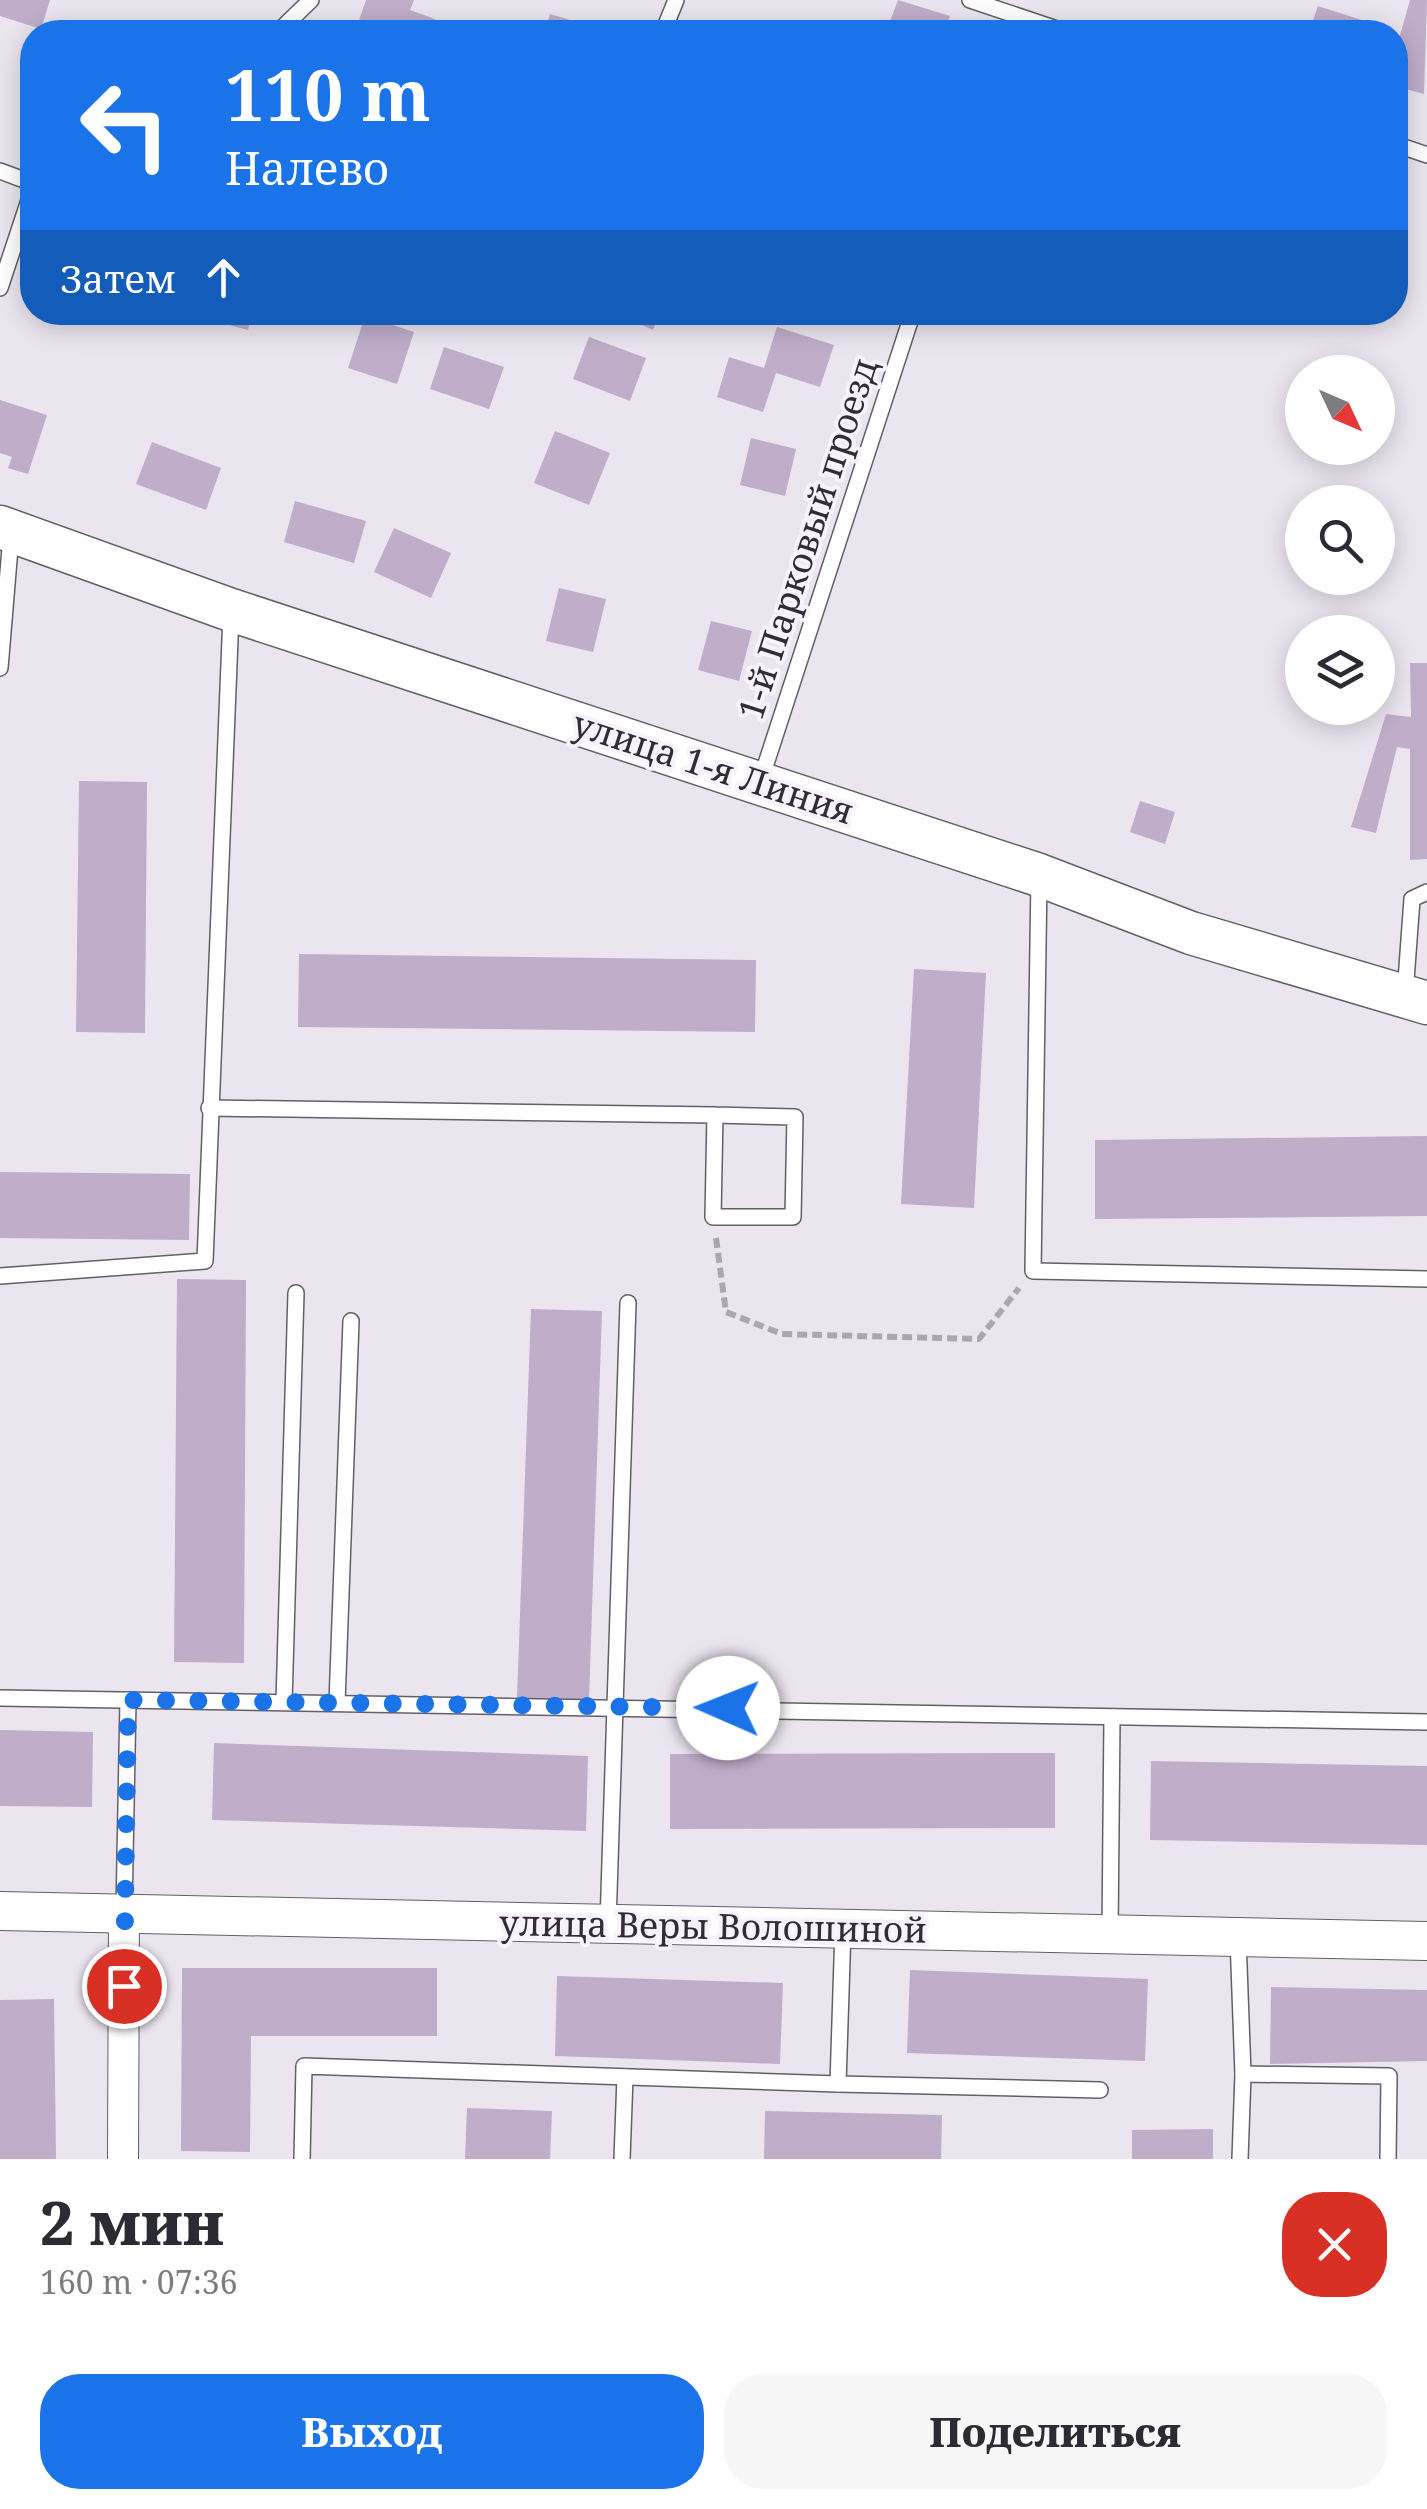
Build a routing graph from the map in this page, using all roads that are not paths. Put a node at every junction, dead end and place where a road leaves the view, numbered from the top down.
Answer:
1 (311, 0) edge
2 (970, 0) edge
3 (1011, 14) junction
4 (290, 20) edge
5 (1009, 20) edge
6 (1029, 20) edge
7 (20, 227) edge
8 (0, 288) edge
9 (909, 325) edge
10 (6, 530) edge
11 (231, 610) junction
12 (0, 668) edge
13 (760, 784) junction
14 (1039, 875) junction
15 (1427, 892) edge
16 (1416, 1001) edge
17 (209, 1108) junction
18 (715, 1115) junction
19 (0, 1276) edge
20 (1427, 1279) edge
21 (296, 1293) dead end
22 (628, 1303) dead end
23 (351, 1320) dead end
24 (0, 1698) edge
25 (128, 1700) junction
26 (284, 1702) junction
27 (338, 1703) junction
28 (613, 1706) junction
29 (1112, 1716) junction
30 (1427, 1722) edge
31 (0, 1912) edge
32 (124, 1914) junction
33 (608, 1924) junction
34 (843, 1929) junction
35 (1110, 1935) junction
36 (1238, 1938) junction
37 (1427, 1942) edge
38 (1243, 2074) junction
39 (625, 2077) junction
40 (838, 2084) junction
41 (1100, 2090) dead end
42 (124, 2159) edge
43 (302, 2159) edge
44 (622, 2159) edge
45 (1240, 2159) edge
46 (1388, 2159) edge

1 - 4 lane
2 - 3 lane
3 - 5 lane
3 - 6 lane
7 - 8 lane
9 - 13 lane, 1-й Парковый проезд
10 - 11 main road, улица 1-я Линия
10 - 12 lane
11 - 13 main road, улица 1-я Линия
11 - 17 lane
13 - 14 main road, улица 1-я Линия
14 - 16 main road, улица 1-я Линия
14 - 20 lane
15 - 16 lane
17 - 18 lane
17 - 19 lane
18 - 18 lane
21 - 26 lane
22 - 28 lane
23 - 27 lane
24 - 25 lane
25 - 26 lane
25 - 32 lane
26 - 27 lane
27 - 28 lane
28 - 29 lane
28 - 33 lane
29 - 30 lane
29 - 35 lane
31 - 32 street, улица Веры Волошиной
32 - 33 street, улица Веры Волошиной
32 - 42 street
33 - 34 street, улица Веры Волошиной
34 - 35 street, улица Веры Волошиной
34 - 40 lane
35 - 36 street, улица Веры Волошиной
36 - 37 street, улица Веры Волошиной
36 - 38 lane
38 - 45 lane
38 - 46 lane
39 - 40 lane
39 - 43 lane
39 - 44 lane
40 - 41 lane

